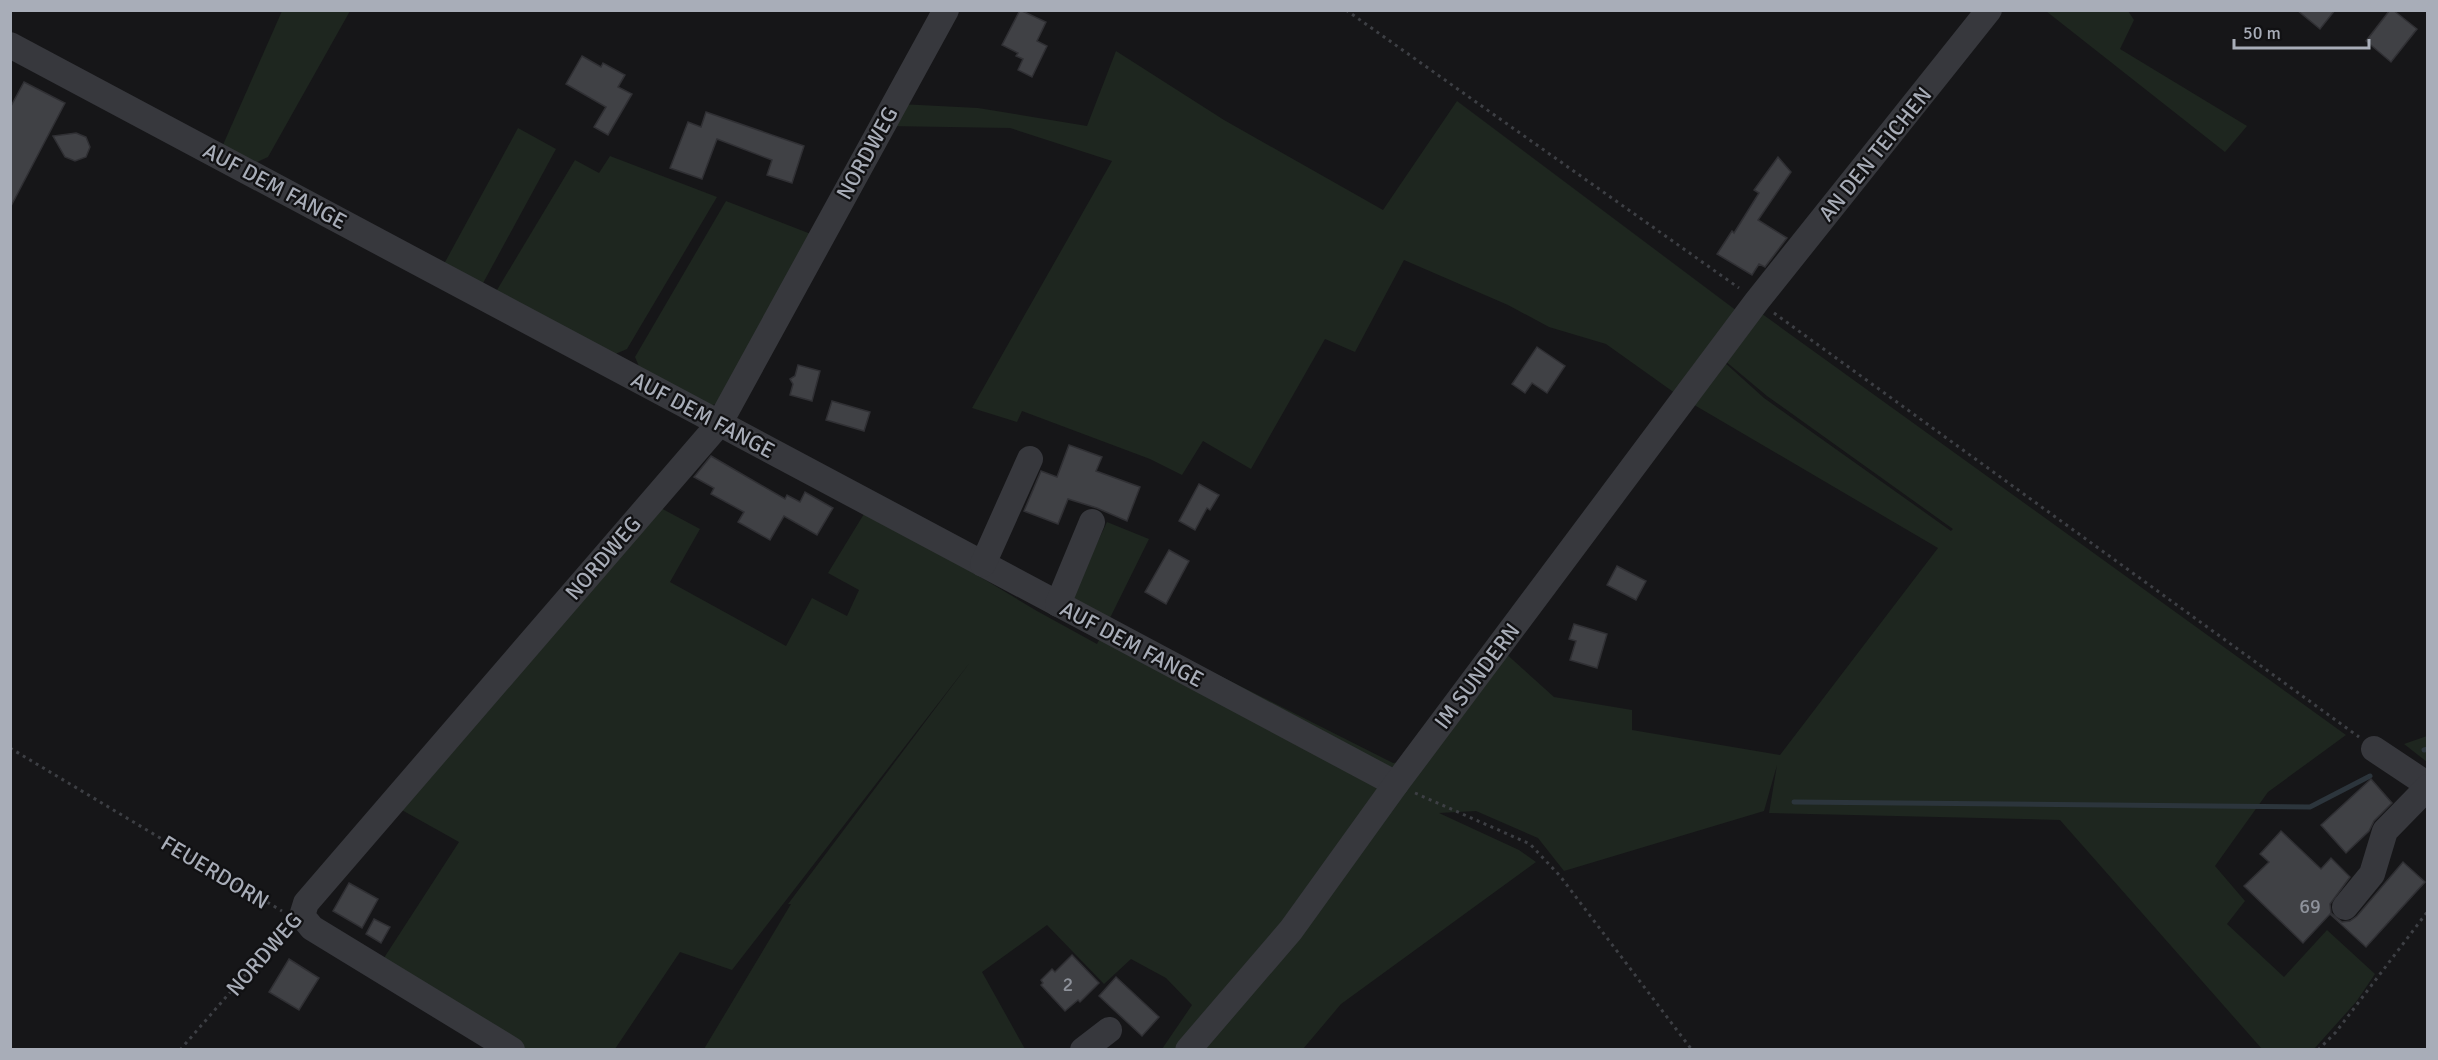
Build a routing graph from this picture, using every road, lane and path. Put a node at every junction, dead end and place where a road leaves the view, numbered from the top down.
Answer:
1 (946, 10) edge
2 (1346, 10) edge
3 (1989, 10) edge
4 (10, 45) edge
5 (1759, 299) junction
6 (719, 424) junction
7 (1029, 459) dead end
8 (1092, 522) dead end
9 (983, 564) junction
10 (1058, 604) junction
11 (10, 748) edge
12 (2374, 748) joint
13 (1396, 784) junction
14 (2427, 786) edge
15 (2345, 908) dead end
16 (2427, 911) edge
17 (302, 916) junction
18 (1110, 1030) dead end
19 (180, 1050) edge
20 (512, 1050) edge
21 (1083, 1050) edge
22 (1188, 1050) edge
23 (1692, 1050) edge
24 (2318, 1050) edge

1 - 6 street, NORDWEG
2 - 5 path
3 - 5 street, AN DEN TEICHEN
4 - 6 street, AUF DEM FANGE
5 - 12 path
5 - 13 street, IM SUNDERN
6 - 9 street, AUF DEM FANGE
6 - 17 street, NORDWEG
7 - 9 street
8 - 10 street
9 - 10 street, AUF DEM FANGE
10 - 13 street, AUF DEM FANGE
11 - 17 path, FEUERDORN
12 - 14 street
13 - 22 street, IM SUNDERN
13 - 23 path
14 - 15 street
16 - 24 path
17 - 19 path, NORDWEG
17 - 20 street
18 - 21 street

